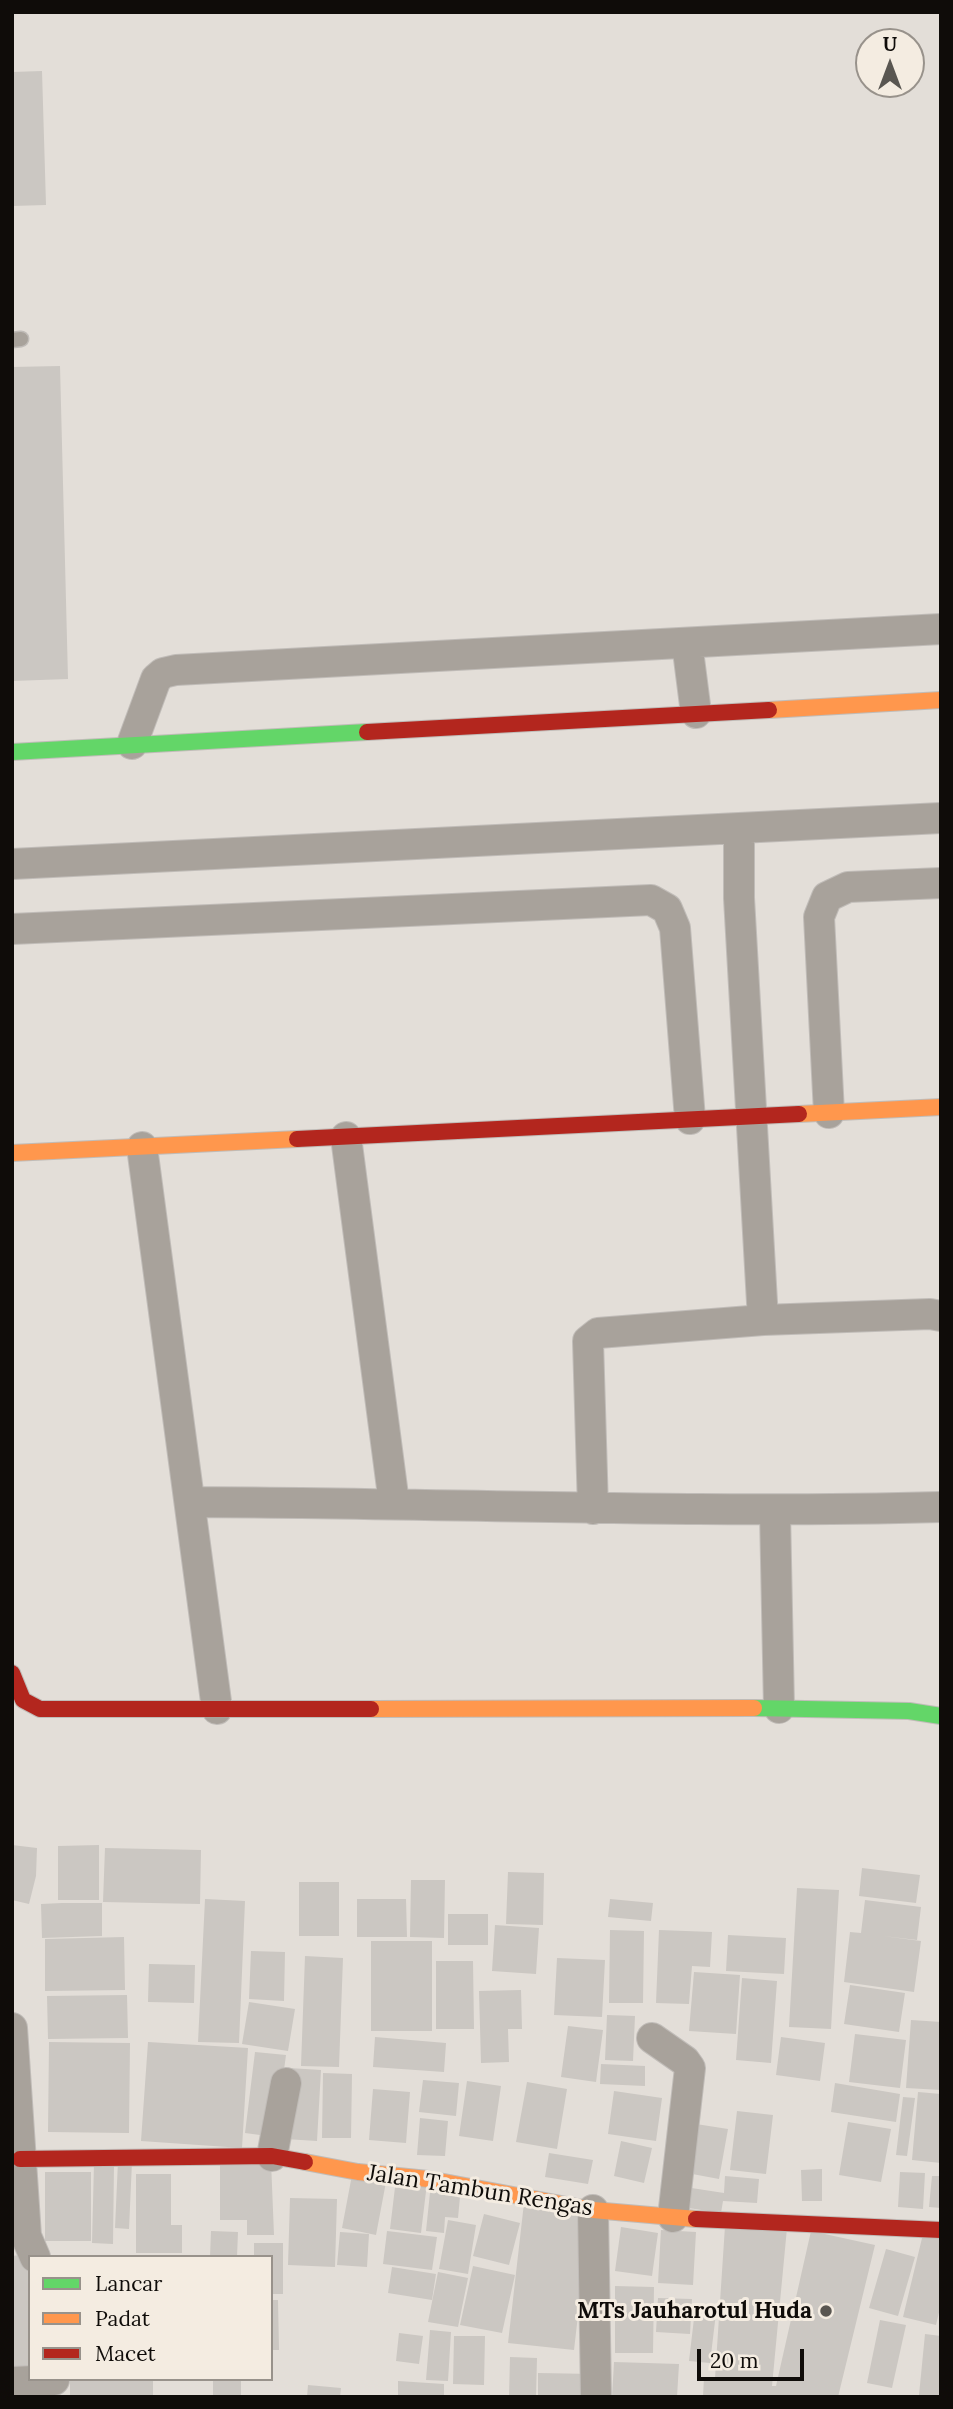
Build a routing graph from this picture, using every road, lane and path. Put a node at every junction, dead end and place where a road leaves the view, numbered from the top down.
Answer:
1 (941, 629) edge
2 (687, 643) junction
3 (941, 700) edge
4 (696, 713) junction
5 (132, 744) junction
6 (12, 752) edge
7 (941, 818) edge
8 (739, 828) junction
9 (12, 864) edge
10 (941, 883) edge
11 (12, 929) edge
12 (941, 1107) edge
13 (829, 1113) junction
14 (753, 1116) junction
15 (690, 1119) junction
16 (346, 1137) junction
17 (142, 1147) junction
18 (12, 1153) edge
19 (941, 1316) edge
20 (763, 1320) junction
21 (190, 1502) junction
22 (394, 1503) junction
23 (941, 1507) edge
24 (593, 1509) junction
25 (775, 1512) junction
26 (12, 1673) edge
27 (779, 1708) junction
28 (217, 1709) junction
29 (941, 1716) edge
30 (12, 2028) edge
31 (652, 2038) dead end
32 (286, 2082) dead end
33 (272, 2156) junction
34 (20, 2159) junction
35 (593, 2210) junction
36 (673, 2217) junction
37 (941, 2230) edge
38 (34, 2255) edge
39 (596, 2397) edge

1 - 2 street
2 - 4 street
2 - 5 street
3 - 4 street
4 - 5 street
5 - 6 street
7 - 8 street
8 - 9 street
8 - 14 street
10 - 13 street
11 - 15 street
12 - 13 street
13 - 14 street
14 - 15 street
14 - 20 street
15 - 16 street
16 - 17 street
16 - 22 street
17 - 18 street
17 - 21 street
19 - 20 street
20 - 24 street
21 - 22 street
21 - 28 street
22 - 24 street
23 - 25 street
24 - 25 street
25 - 27 street
26 - 28 street
27 - 28 street
27 - 29 street
30 - 34 street
31 - 36 street
32 - 33 street
33 - 34 street, Jalan Tambun Rengas
33 - 35 street, Jalan Tambun Rengas
34 - 38 street
35 - 36 street, Jalan Tambun Rengas
35 - 39 street
36 - 37 street, Jalan Tambun Rengas

